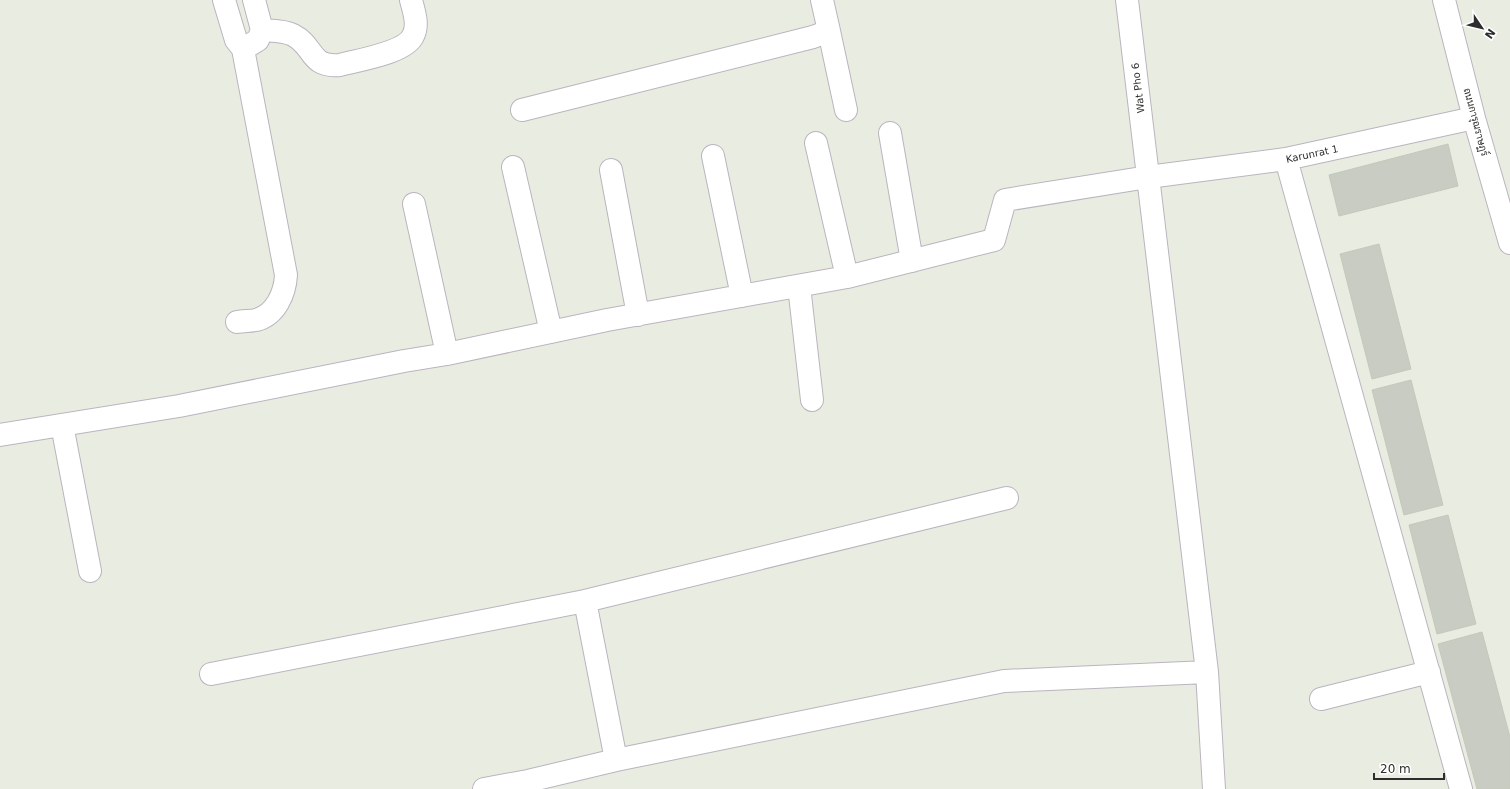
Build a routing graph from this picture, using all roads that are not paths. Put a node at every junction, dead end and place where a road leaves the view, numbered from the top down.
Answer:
1 (224, 0) edge
2 (254, 0) edge
3 (411, 0) edge
4 (822, 0) edge
5 (1127, 0) edge
6 (1444, 0) edge
7 (262, 30) junction
8 (829, 31) junction
9 (244, 49) junction
10 (522, 110) dead end
11 (846, 110) dead end
12 (1474, 118) junction
13 (890, 133) dead end
14 (816, 144) dead end
15 (713, 156) dead end
16 (1286, 160) junction
17 (513, 167) dead end
18 (610, 170) dead end
19 (1148, 177) junction
20 (414, 204) dead end
21 (1510, 243) edge
22 (912, 261) junction
23 (847, 277) junction
24 (799, 286) junction
25 (742, 296) junction
26 (638, 315) junction
27 (237, 322) dead end
28 (551, 332) junction
29 (447, 354) junction
30 (812, 400) dead end
31 (62, 425) junction
32 (0, 435) edge
33 (1007, 498) dead end
34 (90, 571) dead end
35 (585, 601) junction
36 (1206, 672) junction
37 (1428, 672) junction
38 (211, 674) dead end
39 (1321, 699) dead end
40 (616, 760) junction
41 (1209, 788) edge
42 (484, 789) edge
43 (1461, 789) edge

1 - 9 street
2 - 7 street
3 - 7 street
4 - 8 street
5 - 19 street, Wat Pho 6
6 - 12 street, ถนนการุณราษฏร์
7 - 9 street
8 - 10 street
8 - 11 street
9 - 27 street
12 - 16 street, Karunrat 1
12 - 21 street, ถนนการุณราษฏร์
13 - 22 street
14 - 23 street
15 - 25 street
16 - 19 street, Karunrat 1
16 - 37 street
17 - 28 street
18 - 26 street
19 - 22 street, Karunrat 1
19 - 36 street, Wat Pho 6
20 - 29 street
22 - 23 street
23 - 24 street
24 - 25 street
24 - 30 street
25 - 26 street
26 - 28 street
28 - 29 street
29 - 31 street
31 - 32 street
31 - 34 street
33 - 35 street
35 - 38 street
35 - 40 street
36 - 40 street
36 - 41 street, Wat Pho 6
37 - 39 street
37 - 43 street
40 - 42 street

